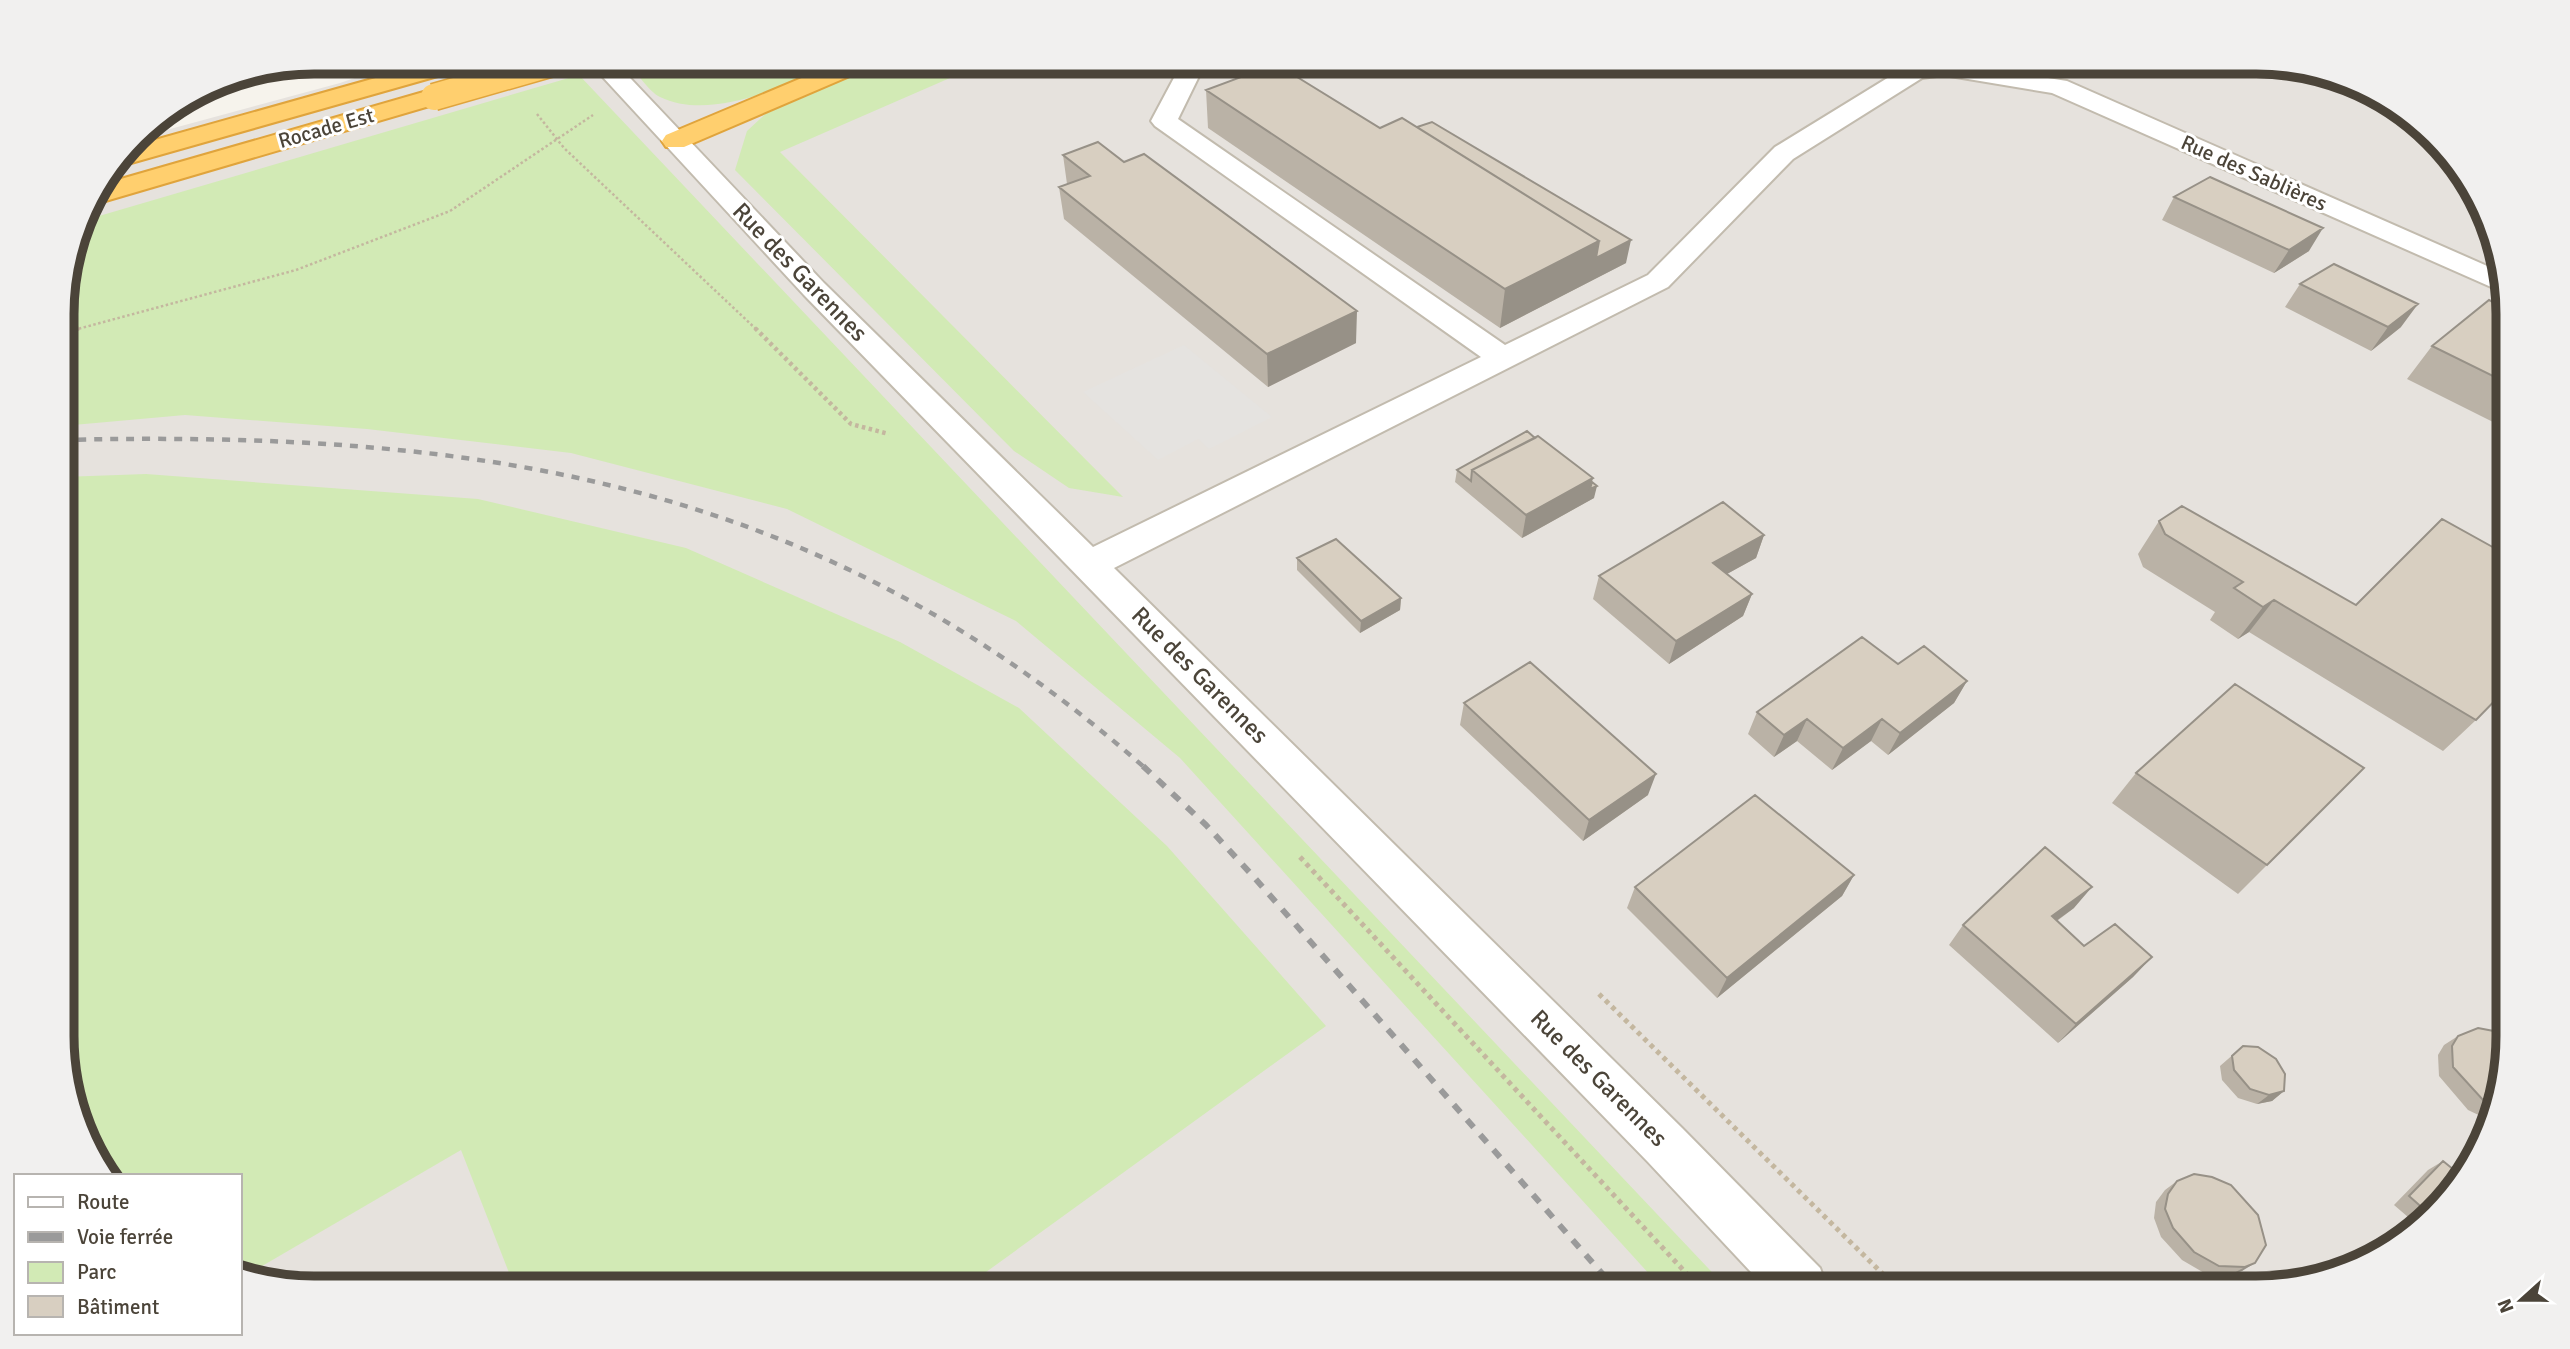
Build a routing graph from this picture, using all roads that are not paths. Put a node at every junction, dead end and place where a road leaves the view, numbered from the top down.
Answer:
1 (417, 74) edge
2 (514, 74) edge
3 (612, 74) edge
4 (833, 74) edge
5 (1188, 74) edge
6 (1911, 74) edge
7 (2019, 74) edge
8 (675, 141) junction
9 (135, 153) edge
10 (108, 191) edge
11 (2494, 279) edge
12 (1504, 358) junction
13 (1090, 564) junction
14 (1790, 1275) edge

1 - 9 highway, Rocade Est
2 - 10 highway, Rocade Est, bridge
3 - 8 street, Rue des Garennes
4 - 8 highway
5 - 12 street
6 - 12 street, Rue des Sablières
7 - 11 street, Rue des Sablières
8 - 13 street, Rue des Garennes
12 - 13 street, Rue des Sablières
13 - 14 street, Rue des Garennes

